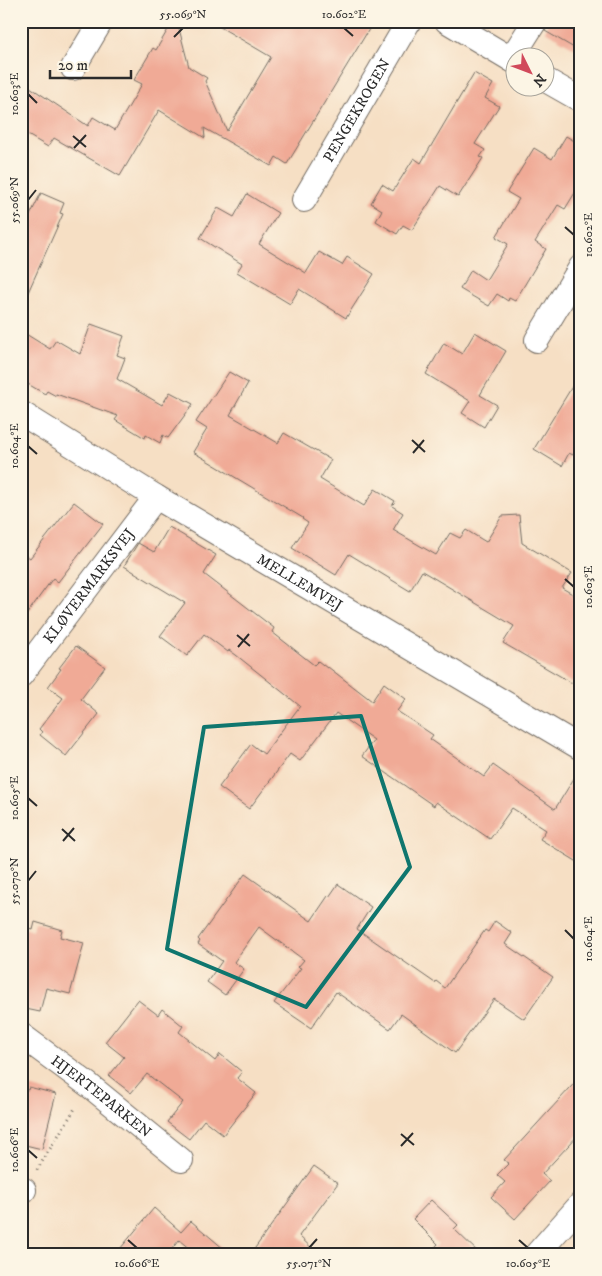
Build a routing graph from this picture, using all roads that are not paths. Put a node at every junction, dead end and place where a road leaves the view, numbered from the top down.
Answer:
1 (101, 21) edge
2 (409, 21) edge
3 (447, 21) edge
4 (535, 21) edge
5 (520, 48) edge
6 (504, 55) edge
7 (73, 68) dead end
8 (554, 85) edge
9 (581, 100) edge
10 (304, 200) dead end
11 (581, 267) edge
12 (537, 340) dead end
13 (21, 413) edge
14 (156, 497) junction
15 (21, 675) edge
16 (581, 748) edge
17 (21, 1035) edge
18 (181, 1160) dead end
19 (581, 1204) edge
20 (536, 1255) edge

1 - 7 street
2 - 10 street, PENGEKROGEN
3 - 6 street
4 - 5 street
8 - 9 street
11 - 12 street
13 - 14 street, MELLEMVEJ
14 - 15 street, KLØVERMARKSVEJ
14 - 16 street, MELLEMVEJ
17 - 18 street, HJERTEPARKEN
19 - 20 street

